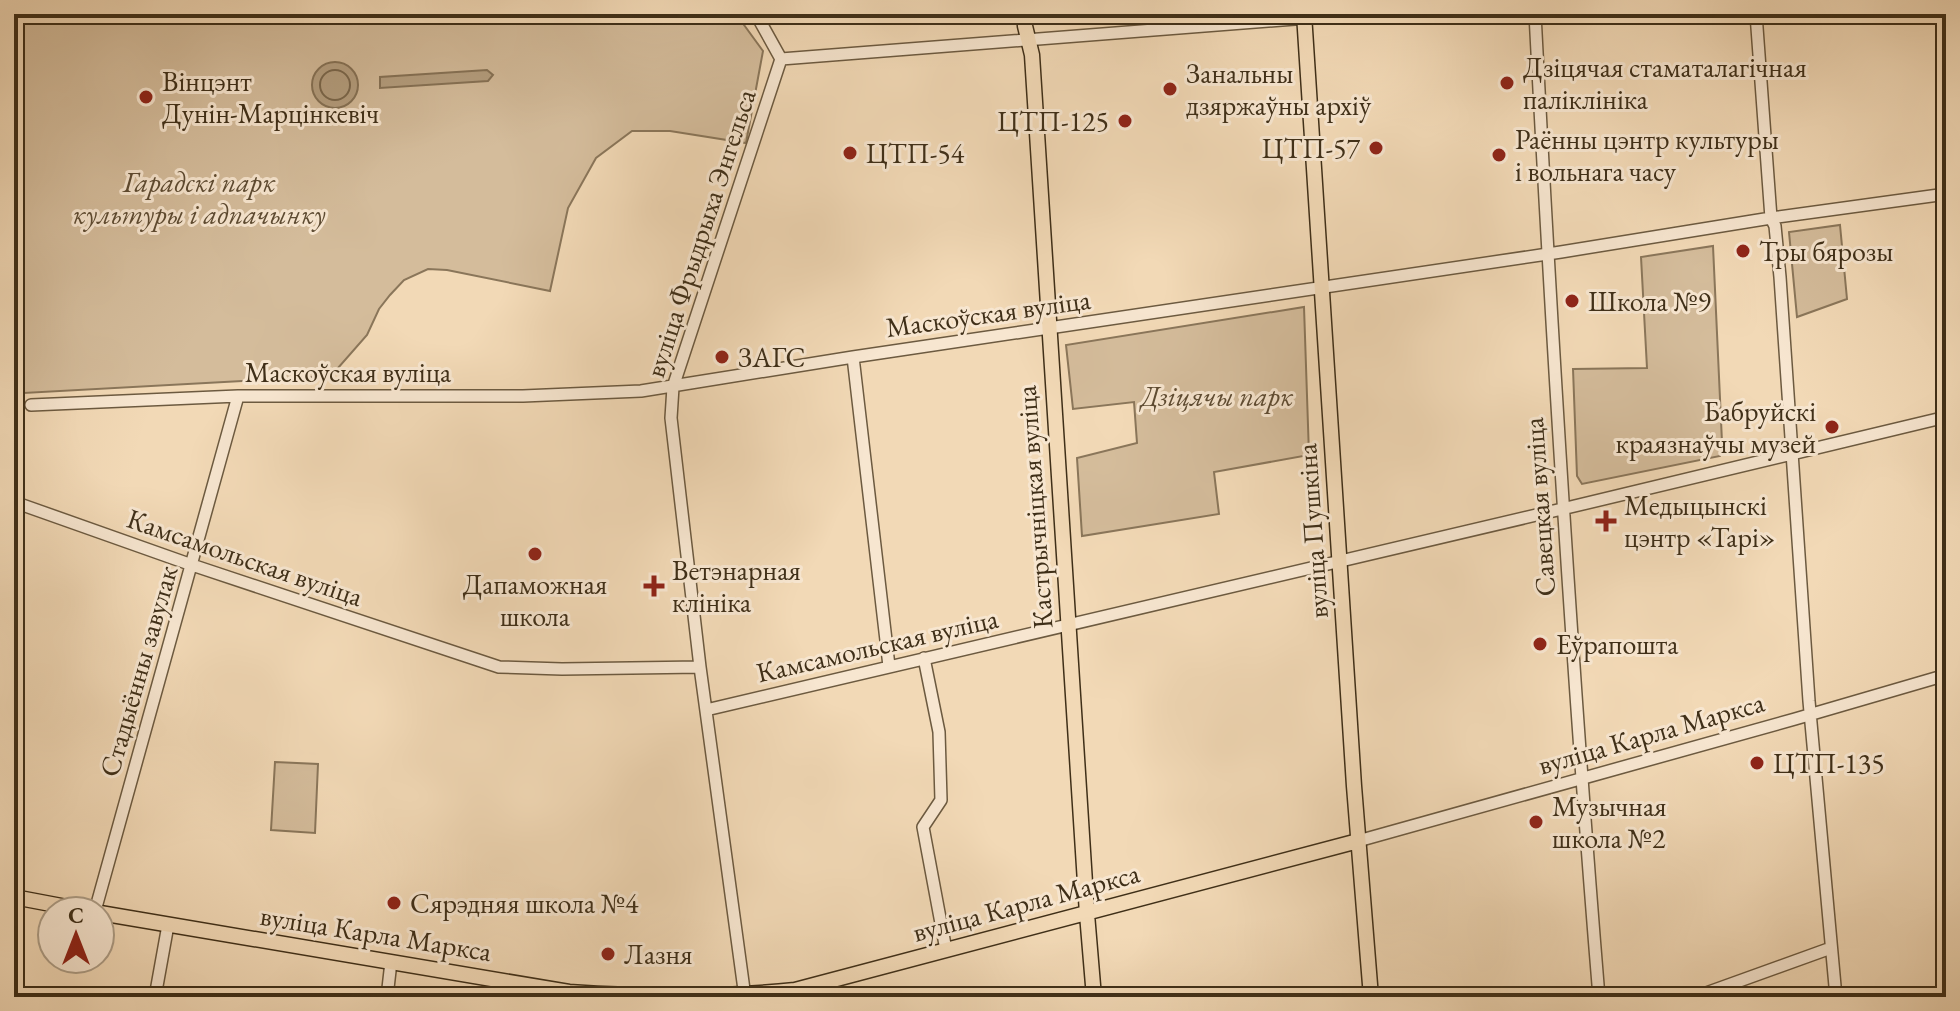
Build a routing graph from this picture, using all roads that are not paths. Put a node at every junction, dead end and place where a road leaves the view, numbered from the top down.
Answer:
1 (756, 14) edge
2 (1024, 14) edge
3 (1359, 14) edge
4 (1535, 14) edge
5 (1756, 14) edge
6 (1304, 16) edge
7 (1029, 40) junction
8 (781, 59) junction
9 (1946, 194) edge
10 (1771, 218) junction
11 (1547, 254) junction
12 (1322, 288) junction
13 (1048, 329) junction
14 (853, 357) junction
15 (673, 387) junction
16 (238, 396) junction
17 (31, 405) dead end
18 (1946, 417) edge
19 (1792, 454) junction
20 (14, 502) edge
21 (1562, 509) junction
22 (1340, 561) junction
23 (192, 565) junction
24 (1068, 624) junction
25 (924, 658) junction
26 (889, 666) junction
27 (700, 667) junction
28 (1946, 675) edge
29 (706, 710) junction
30 (1810, 715) junction
31 (1581, 779) junction
32 (1358, 841) junction
33 (103, 895) edge
34 (14, 897) edge
35 (36, 901) edge
36 (1087, 914) junction
37 (116, 915) edge
38 (168, 925) junction
39 (1831, 948) junction
40 (946, 950) junction
41 (391, 962) junction
42 (745, 996) edge
43 (155, 997) edge
44 (387, 997) edge
45 (1094, 997) edge
46 (1371, 997) edge
47 (1599, 997) edge
48 (1695, 997) edge
49 (1836, 997) edge

1 - 8 street, вуліца Фрыдрыха Энгельса
2 - 7 main road, Кастрычніцкая вуліца
3 - 6 street
4 - 11 street, Савецкая вуліца
5 - 10 street
6 - 7 street
6 - 12 main road, вуліца Пушкіна
7 - 8 street
7 - 13 main road, Кастрычніцкая вуліца
8 - 15 street, вуліца Фрыдрыха Энгельса
9 - 10 street, Маскоўская вуліца
10 - 11 street, Маскоўская вуліца
10 - 19 street
11 - 12 street, Маскоўская вуліца
11 - 21 street, Савецкая вуліца
12 - 13 street, Маскоўская вуліца
12 - 22 main road, вуліца Пушкіна
13 - 14 street, Маскоўская вуліца
13 - 24 main road, Кастрычніцкая вуліца
14 - 15 street, Маскоўская вуліца
14 - 26 street
15 - 16 street, Маскоўская вуліца
15 - 27 street, вуліца Фрыдрыха Энгельса
16 - 17 street, Маскоўская вуліца
16 - 23 street, Стадыённы завулак
18 - 19 street, Камсамольская вуліца
19 - 21 street, Камсамольская вуліца
19 - 30 street
20 - 23 street, Камсамольская вуліца
21 - 22 street, Камсамольская вуліца
21 - 31 street, Савецкая вуліца
22 - 24 street, Камсамольская вуліца
22 - 32 main road, вуліца Пушкіна
23 - 27 street, Камсамольская вуліца
23 - 33 street, Стадыённы завулак
24 - 25 street, Камсамольская вуліца
24 - 36 main road, Кастрычніцкая вуліца
25 - 26 street, Камсамольская вуліца
25 - 40 street
26 - 29 street, Камсамольская вуліца
27 - 29 street, вуліца Фрыдрыха Энгельса
28 - 30 street, вуліца Карла Маркса
29 - 42 street, вуліца Фрыдрыха Энгельса
30 - 31 street, вуліца Карла Маркса
30 - 39 street
31 - 32 street, вуліца Карла Маркса
31 - 47 street, Савецкая вуліца
32 - 36 main road, вуліца Карла Маркса
32 - 46 main road, вуліца Пушкіна
34 - 35 main road
36 - 40 main road, вуліца Карла Маркса
36 - 45 main road, Кастрычніцкая вуліца
37 - 38 main road, вуліца Карла Маркса
38 - 41 main road, вуліца Карла Маркса
38 - 43 street
39 - 48 street
39 - 49 street
40 - 42 main road, вуліца Карла Маркса
41 - 42 main road, вуліца Карла Маркса
41 - 44 street

